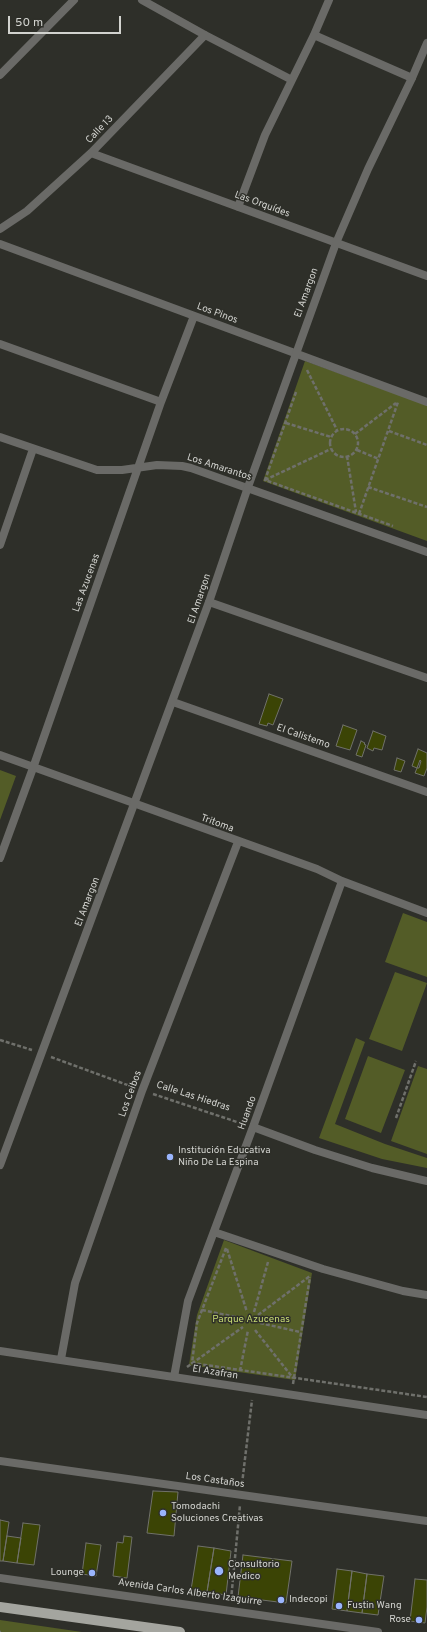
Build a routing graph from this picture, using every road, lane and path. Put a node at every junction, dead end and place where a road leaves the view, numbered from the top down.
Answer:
1 (74, 0) edge
2 (142, 0) edge
3 (329, 0) edge
4 (205, 35) junction
5 (314, 35) junction
6 (427, 43) edge
7 (0, 75) edge
8 (412, 78) junction
9 (292, 80) junction
10 (91, 153) junction
11 (238, 207) junction
12 (0, 229) edge
13 (336, 242) junction
14 (0, 244) edge
15 (427, 276) edge
16 (194, 316) junction
17 (0, 344) edge
18 (296, 354) junction
19 (303, 373) dead end
20 (298, 387) dead end
21 (402, 392) junction
22 (399, 401) junction
23 (161, 402) junction
24 (427, 402) edge
25 (285, 422) junction
26 (337, 430) junction
27 (389, 431) junction
28 (355, 434) junction
29 (0, 437) edge
30 (331, 437) junction
31 (427, 445) edge
32 (33, 449) junction
33 (331, 449) junction
34 (356, 450) junction
35 (347, 456) junction
36 (379, 459) junction
37 (139, 466) junction
38 (265, 480) junction
39 (248, 487) junction
40 (368, 487) junction
41 (427, 507) edge
42 (358, 513) junction
43 (355, 527) junction
44 (400, 529) dead end
45 (0, 545) edge
46 (427, 552) edge
47 (209, 602) junction
48 (427, 678) edge
49 (173, 702) junction
50 (0, 755) edge
51 (33, 768) junction
52 (427, 792) edge
53 (135, 805) junction
54 (238, 842) junction
55 (0, 858) edge
56 (342, 881) junction
57 (427, 913) edge
58 (0, 1040) edge
59 (42, 1054) junction
60 (416, 1061) dead end
61 (142, 1091) junction
62 (396, 1118) dead end
63 (253, 1127) junction
64 (0, 1165) edge
65 (427, 1181) edge
66 (214, 1232) junction
67 (227, 1246) junction
68 (234, 1249) dead end
69 (275, 1264) dead end
70 (303, 1274) dead end
71 (310, 1276) junction
72 (427, 1295) edge
73 (202, 1310) junction
74 (247, 1312) dead end
75 (254, 1312) dead end
76 (258, 1315) dead end
77 (241, 1318) dead end
78 (260, 1322) dead end
79 (242, 1327) dead end
80 (248, 1330) dead end
81 (255, 1330) dead end
82 (300, 1332) junction
83 (0, 1351) edge
84 (61, 1359) junction
85 (192, 1363) junction
86 (240, 1370) junction
87 (174, 1377) junction
88 (293, 1378) junction
89 (291, 1394) junction
90 (427, 1397) edge
91 (427, 1415) edge
92 (0, 1461) edge
93 (427, 1521) edge
94 (0, 1578) edge
95 (0, 1607) edge
96 (180, 1632) edge
97 (378, 1632) edge

1 - 7 street
2 - 4 street
3 - 5 street
4 - 9 street
4 - 10 street, Calle 13
5 - 8 street
5 - 9 street
6 - 8 street, El Amargon
8 - 13 street, El Amargon
9 - 11 street
10 - 11 street, Las Orquídes
10 - 12 street, Calle 13
11 - 13 street, Las Orquídes
13 - 15 street, Las Orquídes
13 - 18 street, El Amargon
14 - 16 street, Los Pinos
16 - 18 street, Los Pinos
16 - 23 street, Las Azucenas
17 - 23 street
18 - 21 street, Los Pinos
18 - 39 street, El Amargon
19 - 26 path
20 - 25 path
21 - 22 path
21 - 24 street, Los Pinos
22 - 27 path
22 - 28 path
23 - 37 street, Las Azucenas
25 - 30 path
25 - 38 path
26 - 28 path
26 - 30 path
27 - 31 path
27 - 36 path
28 - 34 path
29 - 32 street, Los Amarantos
30 - 33 path
32 - 37 street, Los Amarantos
32 - 45 street
33 - 35 path
33 - 38 path
34 - 35 path
34 - 36 path
35 - 42 path
36 - 40 path
37 - 39 street, Los Amarantos
37 - 51 street, Las Azucenas
38 - 39 path
38 - 42 path
39 - 43 street, Los Amarantos
39 - 47 street, El Amargon
40 - 41 path
40 - 42 path
42 - 43 path
42 - 44 path
43 - 46 street, Los Amarantos
47 - 48 street
47 - 49 street, El Amargon
49 - 52 street, El Calistemo
49 - 53 street, El Amargon
50 - 51 street, Tritoma
51 - 53 street, Tritoma
51 - 55 street, Las Azucenas
53 - 54 street, Tritoma
53 - 59 street, El Amargon
54 - 56 street, Tritoma
54 - 61 street, Los Ceibos
56 - 57 street, Tritoma
56 - 63 street, Huando
58 - 59 path, Calle Las Hiedras
59 - 61 path, Calle Las Hiedras
59 - 64 street, El Amargon
60 - 62 path
61 - 63 path, Calle Las Hiedras
61 - 84 street, Los Ceibos
63 - 65 street
63 - 66 street, Huando
66 - 72 street
66 - 87 street, Huando
67 - 68 path
67 - 73 path
67 - 74 path
69 - 75 path
70 - 71 path
71 - 76 path
71 - 82 path
73 - 77 path
73 - 85 path
78 - 82 path
79 - 85 path
80 - 86 path
81 - 88 path
82 - 88 path
83 - 84 street, El Azafran
84 - 87 street, El Azafran
85 - 86 path
85 - 87 path
86 - 88 path
87 - 89 street, El Azafran
88 - 89 path
88 - 90 path
89 - 91 street, El Azafran
92 - 93 street, Los Castaños
94 - 97 street, Avenida Carlos Alberto Izaguirre
95 - 96 main road

